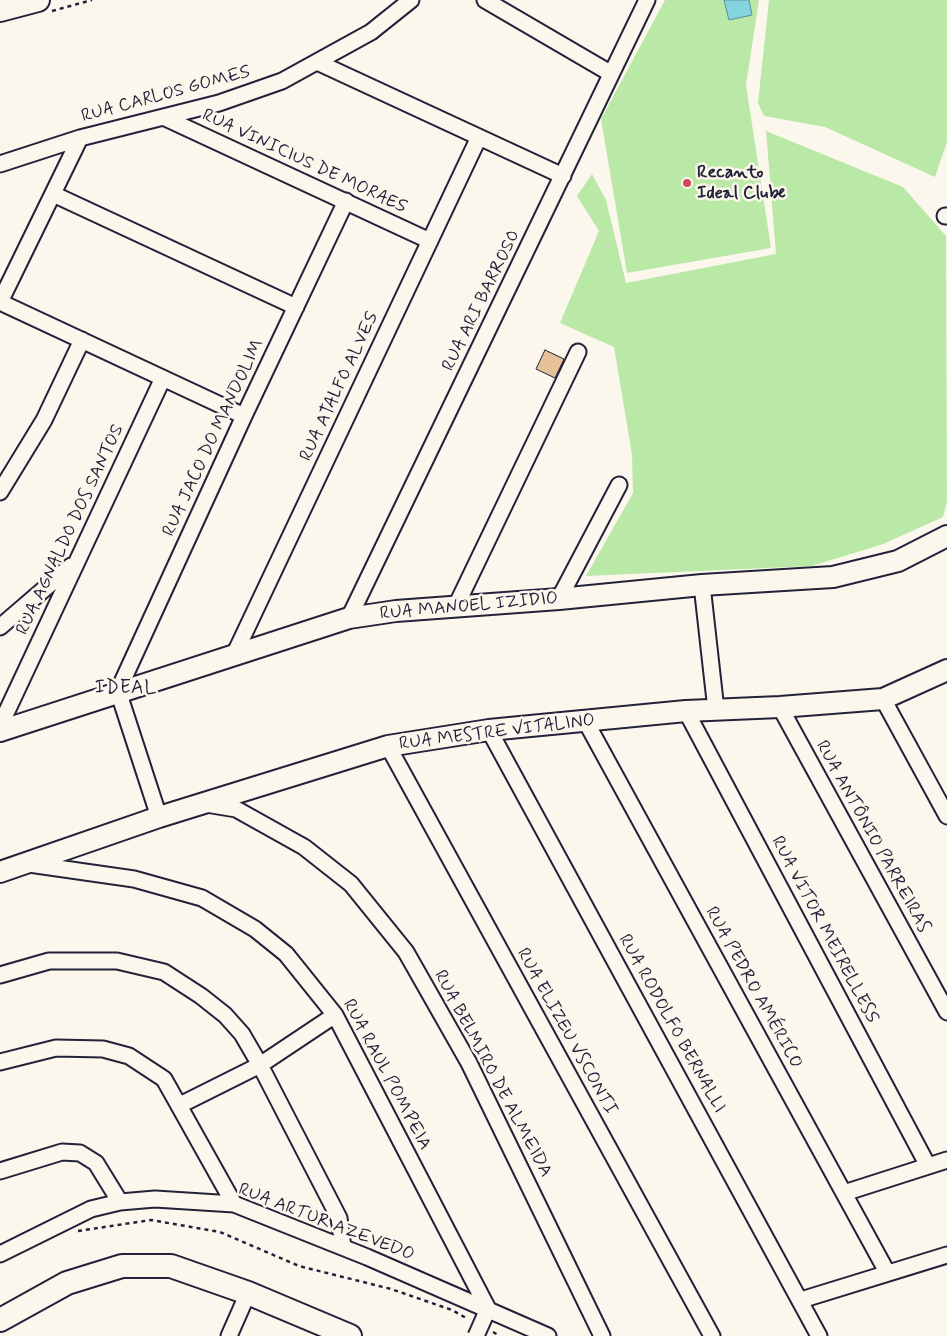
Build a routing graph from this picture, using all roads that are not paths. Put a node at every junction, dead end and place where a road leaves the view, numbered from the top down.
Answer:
1 (38, 0) edge
2 (411, 0) edge
3 (485, 0) edge
4 (647, 0) edge
5 (0, 10) edge
6 (317, 62) junction
7 (610, 74) junction
8 (163, 117) junction
9 (479, 137) junction
10 (80, 138) junction
11 (0, 164) edge
12 (563, 176) junction
13 (53, 194) junction
14 (346, 202) junction
15 (430, 241) junction
16 (0, 302) edge
17 (296, 307) junction
18 (82, 340) junction
19 (578, 352) dead end
20 (163, 378) junction
21 (244, 416) junction
22 (619, 485) dead end
23 (0, 492) edge
24 (947, 536) edge
25 (76, 562) junction
26 (702, 585) junction
27 (559, 599) junction
28 (456, 606) junction
29 (349, 618) junction
30 (0, 627) edge
31 (235, 653) junction
32 (947, 670) edge
33 (118, 691) junction
34 (883, 699) junction
35 (780, 708) junction
36 (716, 710) junction
37 (686, 711) junction
38 (586, 722) junction
39 (0, 726) edge
40 (489, 730) junction
41 (0, 731) edge
42 (388, 746) junction
43 (206, 804) junction
44 (947, 816) edge
45 (159, 817) junction
46 (29, 864) junction
47 (0, 872) edge
48 (0, 975) edge
49 (947, 1012) edge
50 (335, 1015) junction
51 (0, 1062) edge
52 (260, 1065) junction
53 (180, 1105) junction
54 (947, 1160) edge
55 (928, 1166) junction
56 (0, 1171) edge
57 (844, 1192) junction
58 (120, 1202) junction
59 (234, 1204) junction
60 (343, 1247) junction
61 (0, 1254) edge
62 (947, 1255) edge
63 (887, 1272) junction
64 (248, 1294) junction
65 (801, 1300) junction
66 (0, 1320) edge
67 (481, 1321) edge
68 (229, 1336) edge
69 (350, 1336) edge
70 (548, 1336) edge
71 (602, 1336) edge
72 (712, 1336) edge
73 (819, 1336) edge

1 - 5 main road
2 - 6 street, RUA CARLOS GOMES
3 - 7 street
4 - 7 street, RUA ARI BARROSO
6 - 8 street, RUA CARLOS GOMES
6 - 9 street
7 - 12 street, RUA ARI BARROSO
8 - 10 street, RUA CARLOS GOMES
8 - 14 street, RUA VINICIUS DE MORAES
9 - 12 street
9 - 15 street, RUA ATALFO ALVES
10 - 11 street, RUA CARLOS GOMES
10 - 13 street
12 - 29 street, RUA ARI BARROSO
13 - 16 street
13 - 17 street
14 - 15 street, RUA VINICIUS DE MORAES
14 - 17 street, RUA JACO DO MANDOLIM
15 - 31 street, RUA ATALFO ALVES
16 - 18 street
17 - 21 street, RUA JACO DO MANDOLIM
18 - 20 street
18 - 23 street
19 - 28 street
20 - 21 street
20 - 25 street, RUA AGNALDO DOS SANTOS
21 - 33 street, RUA JACO DO MANDOLIM
22 - 27 street
24 - 26 street, RUA MANOEL IZIDIO
25 - 30 street
25 - 39 street, RUA AGNALDO DOS SANTOS
26 - 27 street, RUA MANOEL IZIDIO
26 - 36 street
27 - 28 street, RUA MANOEL IZIDIO
28 - 29 street, RUA MANOEL IZIDIO
29 - 31 street, RUA MANOEL IZIDIO
31 - 33 street, RUA MANOEL IZIDIO
32 - 34 street, RUA MESTRE VITALINO
33 - 41 street, RUA MANOEL IZIDIO
33 - 45 street
34 - 35 street, RUA MESTRE VITALINO
34 - 44 street
35 - 36 street, RUA MESTRE VITALINO
35 - 49 street, RUA ANTÔNIO PARREIRAS
36 - 37 street, RUA MESTRE VITALINO
37 - 38 street, RUA MESTRE VITALINO
37 - 55 street, RUA VITOR MEIRELLESS
38 - 40 street, RUA MESTRE VITALINO
38 - 57 street, RUA PEDRO AMÉRICO
40 - 42 street, RUA MESTRE VITALINO
40 - 65 street, RUA RODOLFO BERNALLI
42 - 43 street, RUA MESTRE VITALINO
42 - 72 street, RUA ELIZEU VSCONTI
43 - 45 street, RUA MESTRE VITALINO
43 - 71 street, RUA BELMIRO DE ALMEIDA
45 - 46 street, RUA MESTRE VITALINO
46 - 47 street, RUA MESTRE VITALINO
46 - 50 street, RUA RAUL POMPEIA
48 - 52 street
50 - 52 street
50 - 67 street, RUA RAUL POMPEIA
51 - 53 street
52 - 53 street
52 - 60 street
53 - 59 street
54 - 55 street
55 - 57 street
56 - 58 street
57 - 63 street, RUA PEDRO AMÉRICO
58 - 59 street, RUA ARTUR AZEVEDO
58 - 61 street, RUA ARTUR AZEVEDO
59 - 60 street, RUA ARTUR AZEVEDO
60 - 67 street, RUA ARTUR AZEVEDO
62 - 63 street
63 - 65 street
64 - 66 main road
64 - 68 street
64 - 69 main road
65 - 73 street, RUA RODOLFO BERNALLI
67 - 70 street, RUA ARTUR AZEVEDO

